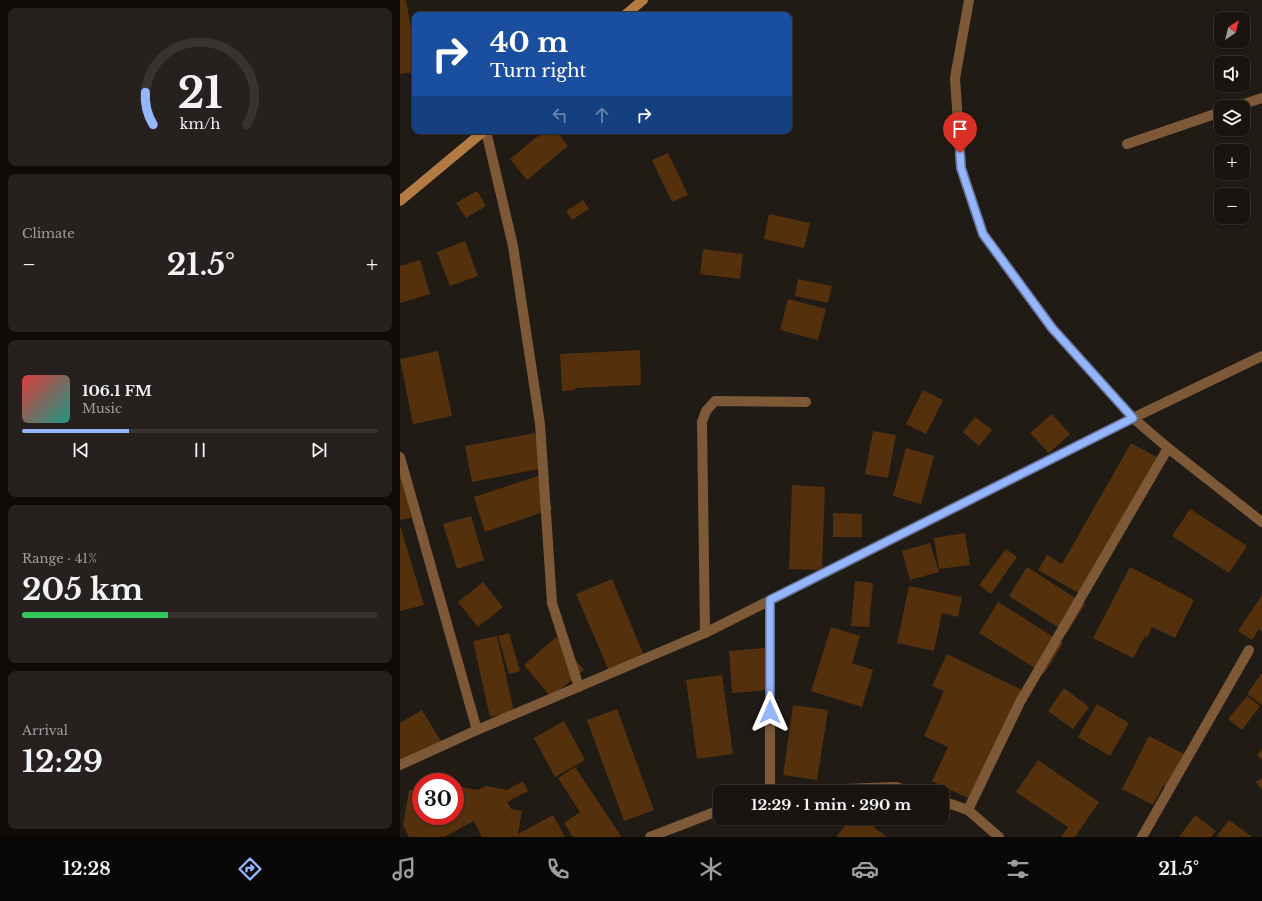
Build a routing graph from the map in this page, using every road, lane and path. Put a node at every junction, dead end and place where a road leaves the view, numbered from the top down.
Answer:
1 (643, 0) edge
2 (969, 0) edge
3 (629, 12) edge
4 (1262, 98) edge
5 (1250, 102) edge
6 (1214, 114) edge
7 (481, 134) edge
8 (486, 134) edge
9 (1126, 144) dead end
10 (400, 201) edge
11 (1262, 356) edge
12 (806, 402) dead end
13 (1133, 418) junction
14 (1168, 448) junction
15 (400, 457) edge
16 (1262, 522) edge
17 (770, 600) junction
18 (705, 633) junction
19 (1249, 650) dead end
20 (579, 687) junction
21 (477, 730) junction
22 (400, 765) edge
23 (769, 785) edge
24 (949, 803) edge
25 (968, 810) junction
26 (713, 813) edge
27 (650, 837) edge
28 (999, 837) edge
29 (1142, 837) edge

1 - 3 main road
2 - 13 street
4 - 5 street
6 - 9 street
7 - 10 main road
8 - 20 street
11 - 13 street
12 - 18 street
13 - 14 street
13 - 17 street
14 - 16 street
14 - 25 street
15 - 21 street
17 - 18 street
17 - 23 street
18 - 20 street
19 - 29 street
20 - 21 street
21 - 22 street
24 - 25 street
25 - 28 street
26 - 27 street

